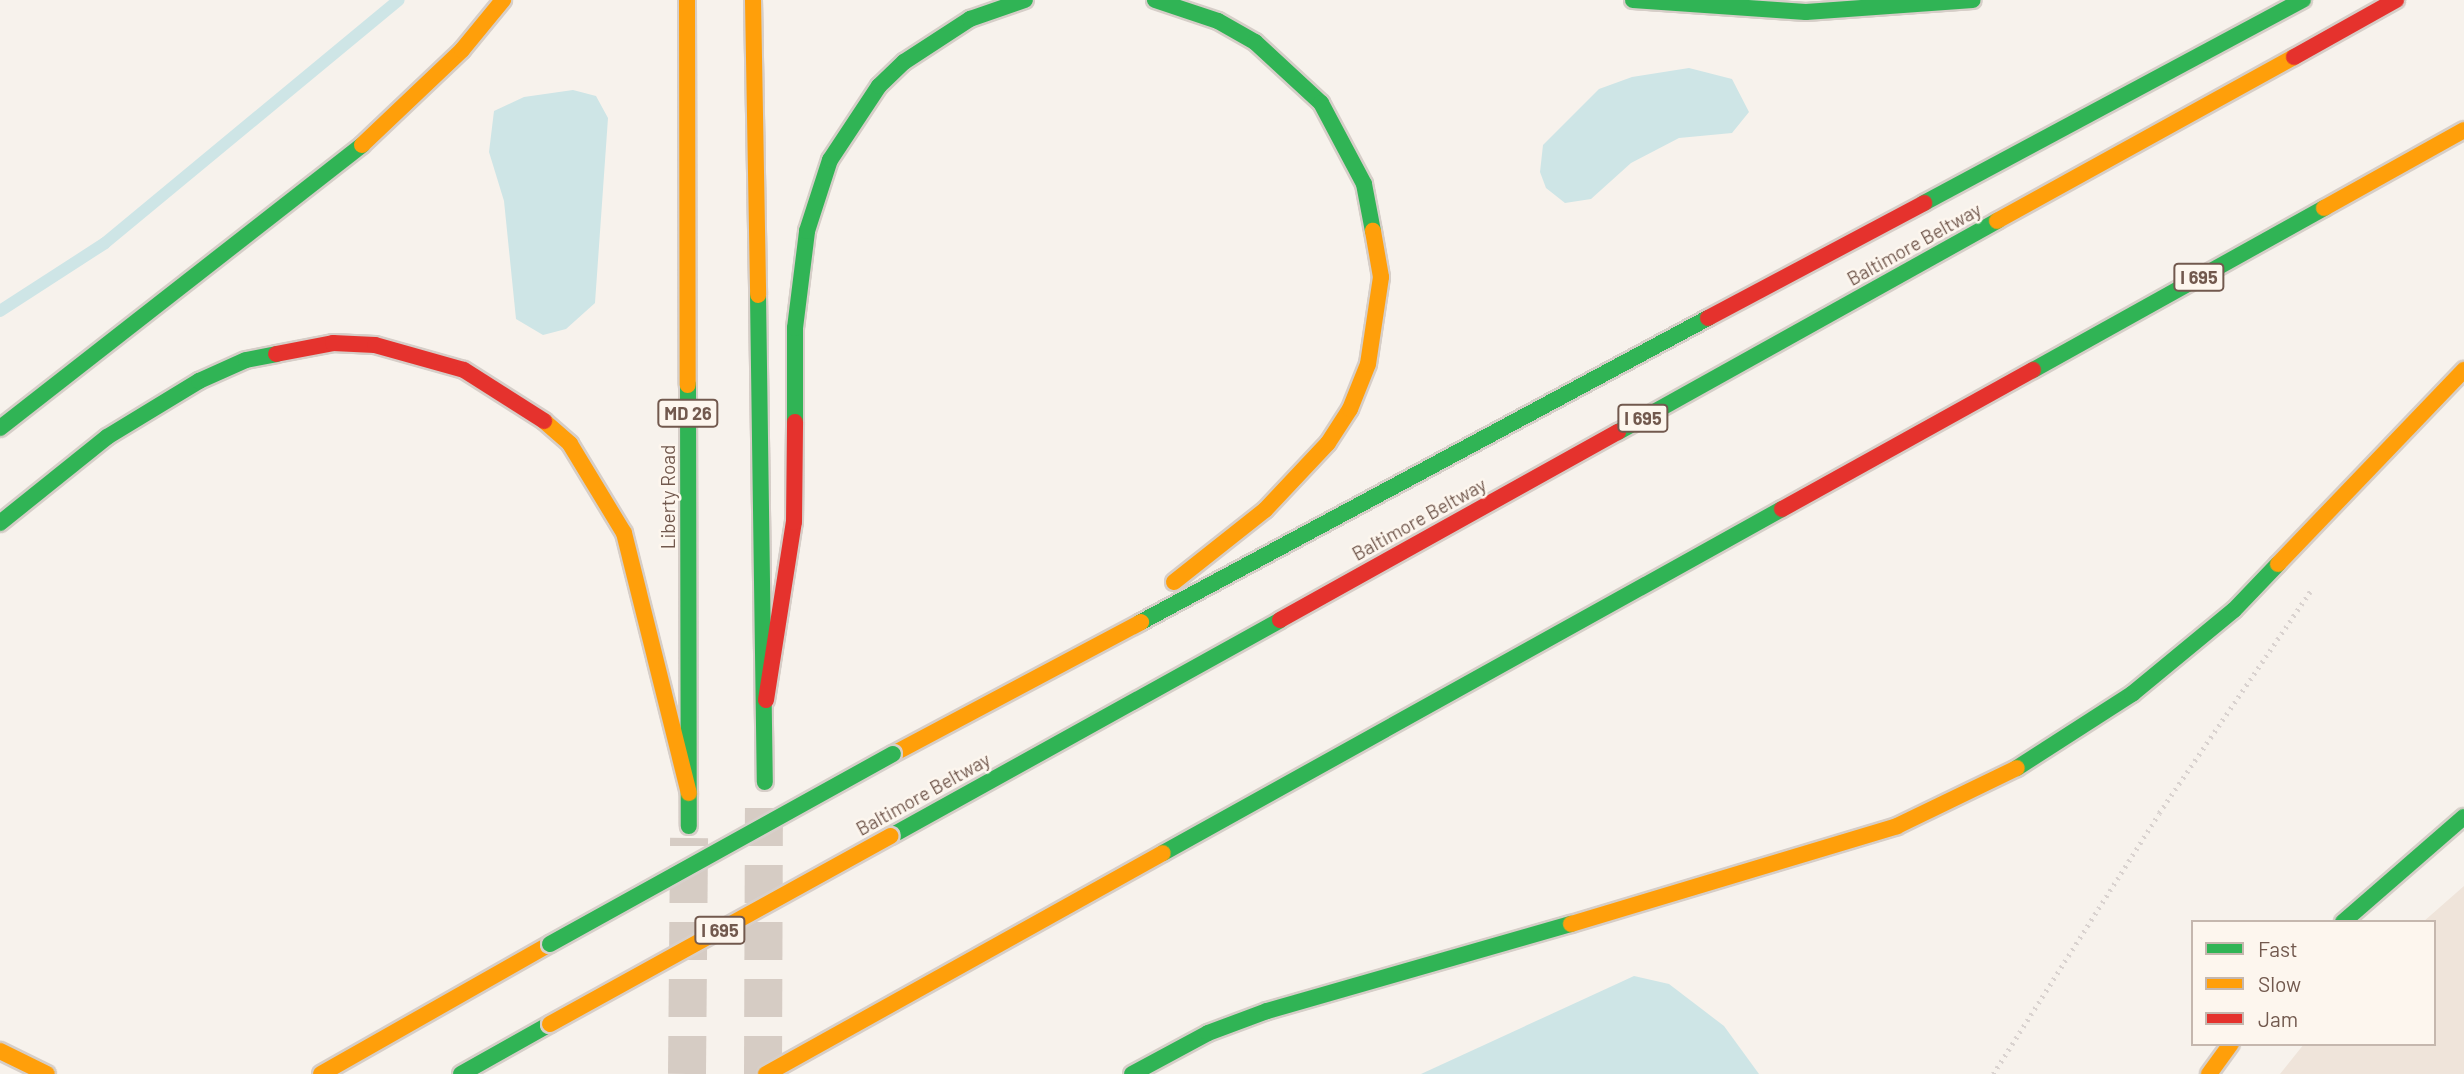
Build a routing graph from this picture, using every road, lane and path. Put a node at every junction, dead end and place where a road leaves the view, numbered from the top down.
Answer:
1 (503, 0) edge
2 (687, 0) edge
3 (753, 0) edge
4 (1025, 0) edge
5 (1155, 0) edge
6 (1633, 0) edge
7 (1973, 0) edge
8 (2303, 0) edge
9 (2396, 0) edge
10 (2464, 130) edge
11 (2464, 370) edge
12 (0, 428) edge
13 (0, 523) edge
14 (2288, 558) junction
15 (1073, 657) junction
16 (766, 700) junction
17 (765, 782) tunnel mouth
18 (689, 793) junction
19 (2464, 817) edge
20 (690, 826) tunnel mouth
21 (2345, 920) edge
22 (889, 1007) junction
23 (2230, 1046) edge
24 (0, 1051) edge
25 (47, 1074) edge
26 (321, 1074) edge
27 (461, 1074) edge
28 (766, 1074) edge
29 (792, 1074) edge
30 (1132, 1074) edge
31 (1993, 1074) edge
32 (2209, 1074) edge

1 - 12 main road
2 - 18 main road, Liberty Road / MD 26
3 - 16 main road
4 - 16 main road
5 - 15 main road
6 - 7 main road
8 - 15 main road
9 - 27 main road, Baltimore Beltway / I 695, bridge
10 - 22 main road, I 695
11 - 14 main road
13 - 18 main road
14 - 30 main road
14 - 31 path
15 - 26 main road, bridge
16 - 17 main road
18 - 20 main road, Liberty Road / MD 26
19 - 21 main road
22 - 28 main road, I 695
22 - 29 main road
23 - 32 main road
24 - 25 main road

